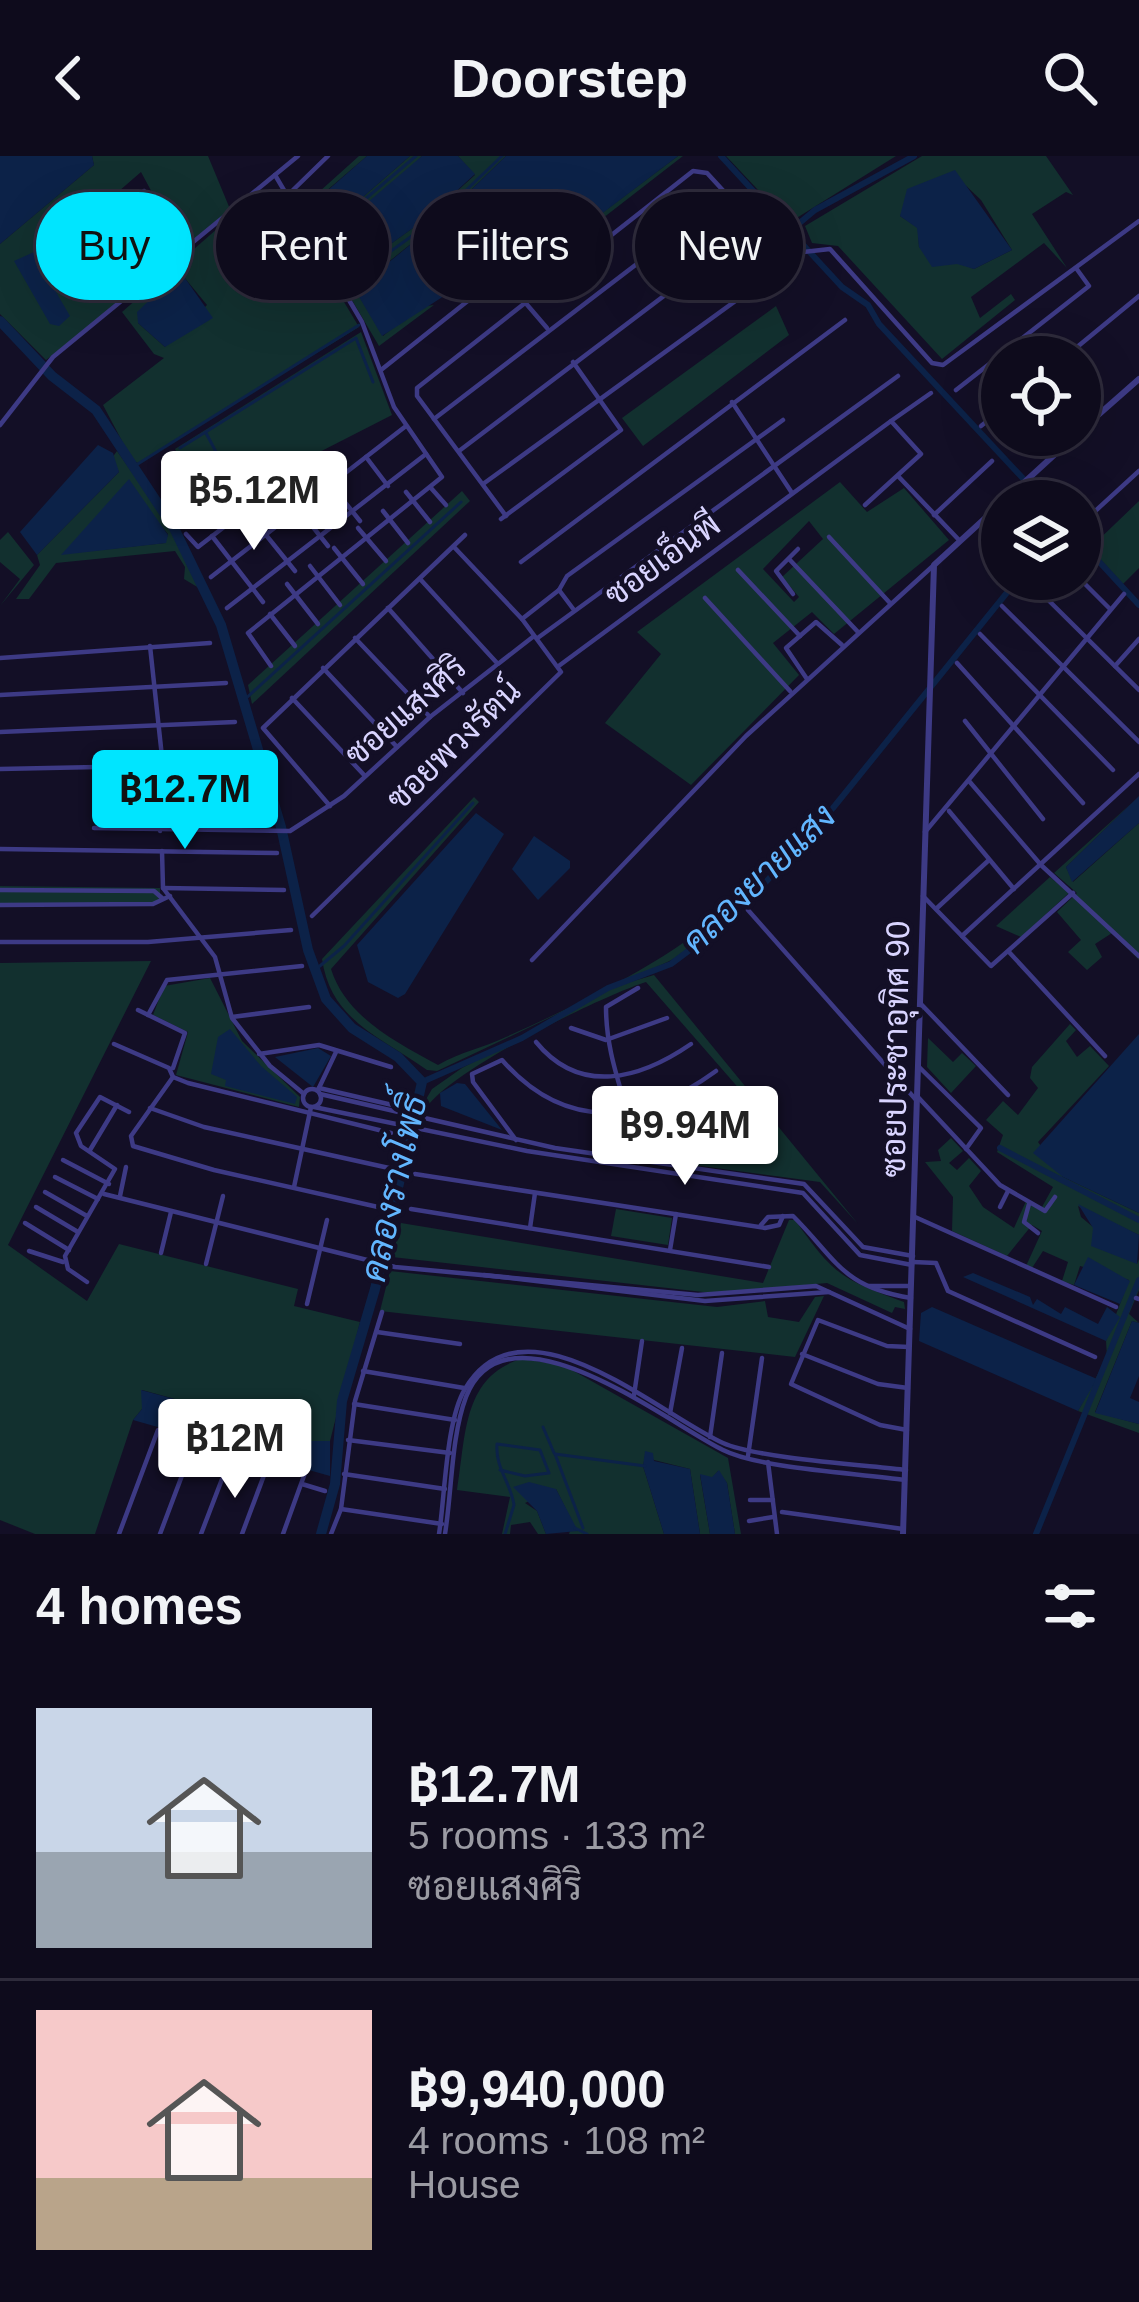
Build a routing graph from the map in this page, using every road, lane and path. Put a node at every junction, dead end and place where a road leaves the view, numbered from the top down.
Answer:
1 (298, 156) edge
2 (328, 156) edge
3 (274, 175) junction
4 (293, 190) dead end
5 (666, 192) edge
6 (725, 192) edge
7 (635, 215) edge
8 (1139, 221) edge
9 (192, 247) edge
10 (803, 253) edge
11 (635, 265) edge
12 (1076, 268) junction
13 (1139, 296) edge
14 (126, 300) edge
15 (469, 300) edge
16 (657, 300) edge
17 (734, 300) edge
18 (523, 301) junction
19 (845, 320) dead end
20 (548, 330) junction
21 (1090, 336) edge
22 (573, 362) junction
23 (381, 370) junction
24 (898, 376) dead end
25 (1139, 379) edge
26 (956, 390) dead end
27 (931, 393) dead end
28 (600, 396) junction
29 (732, 402) junction
30 (1101, 413) edge
31 (434, 419) junction
32 (783, 420) dead end
33 (891, 421) junction
34 (0, 424) edge
35 (406, 426) junction
36 (756, 439) junction
37 (458, 452) junction
38 (426, 454) junction
39 (1053, 456) edge
40 (366, 457) junction
41 (992, 461) dead end
42 (776, 469) junction
43 (1139, 471) edge
44 (898, 476) junction
45 (278, 483) junction
46 (332, 484) junction
47 (483, 484) junction
48 (388, 486) junction
49 (431, 488) junction
50 (406, 492) dead end
51 (793, 494) junction
52 (413, 502) junction
53 (865, 505) dead end
54 (446, 506) dead end
55 (1101, 506) edge
56 (299, 508) junction
57 (245, 509) junction
58 (383, 511) dead end
59 (354, 512) junction
60 (934, 515) junction
61 (390, 521) junction
62 (430, 522) dead end
63 (186, 534) dead end
64 (266, 535) junction
65 (465, 535) dead end
66 (212, 536) junction
67 (320, 537) junction
68 (829, 537) dead end
69 (366, 539) junction
70 (959, 540) junction
71 (408, 543) dead end
72 (454, 547) junction
73 (798, 550) dead end
74 (343, 558) junction
75 (789, 559) junction
76 (386, 561) dead end
77 (232, 562) junction
78 (521, 562) dead end
79 (287, 563) junction
80 (934, 565) junction
81 (310, 566) dead end
82 (738, 570) dead end
83 (295, 572) dead end
84 (212, 577) dead end
85 (318, 577) junction
86 (421, 580) junction
87 (287, 584) dead end
88 (363, 584) dead end
89 (253, 589) junction
90 (559, 590) junction
91 (295, 594) junction
92 (793, 594) dead end
93 (1124, 594) dead end
94 (705, 598) dead end
95 (1049, 600) edge
96 (1101, 600) edge
97 (263, 602) dead end
98 (890, 603) junction
99 (340, 605) dead end
100 (1002, 606) dead end
101 (227, 608) dead end
102 (388, 608) junction
103 (1110, 609) junction
104 (575, 612) junction
105 (270, 614) junction
106 (522, 619) junction
107 (318, 624) dead end
108 (858, 632) junction
109 (980, 634) dead end
110 (800, 636) junction
111 (536, 637) junction
112 (1087, 637) junction
113 (356, 638) junction
114 (1139, 639) edge
115 (210, 643) dead end
116 (150, 646) junction
117 (295, 646) dead end
118 (843, 646) junction
119 (0, 658) edge
120 (496, 663) junction
121 (957, 663) dead end
122 (560, 665) junction
123 (1064, 665) junction
124 (271, 666) dead end
125 (1114, 666) junction
126 (323, 668) junction
127 (807, 679) junction
128 (226, 683) dead end
129 (154, 688) junction
130 (1139, 690) edge
131 (463, 693) junction
132 (792, 693) junction
133 (0, 695) edge
134 (1038, 696) junction
135 (292, 698) junction
136 (430, 717) junction
137 (965, 721) dead end
138 (236, 722) dead end
139 (1015, 724) junction
140 (160, 726) junction
141 (0, 732) edge
142 (1139, 742) edge
143 (398, 747) junction
144 (992, 753) junction
145 (243, 764) dead end
146 (163, 766) junction
147 (0, 769) edge
148 (1113, 770) dead end
149 (1139, 774) edge
150 (365, 776) junction
151 (969, 781) junction
152 (1083, 803) dead end
153 (330, 806) junction
154 (159, 808) dead end
155 (947, 808) junction
156 (1043, 819) dead end
157 (94, 828) dead end
158 (160, 831) junction
159 (925, 832) junction
160 (0, 849) edge
161 (163, 851) junction
162 (277, 853) dead end
163 (989, 860) junction
164 (1041, 865) junction
165 (164, 888) junction
166 (0, 890) edge
167 (284, 890) dead end
168 (1014, 890) junction
169 (1073, 893) junction
170 (922, 896) junction
171 (166, 897) junction
172 (0, 905) edge
173 (937, 908) junction
174 (748, 910) dead end
175 (312, 916) dead end
176 (291, 930) dead end
177 (203, 934) junction
178 (962, 936) junction
179 (0, 942) edge
180 (1009, 952) junction
181 (1139, 956) edge
182 (532, 960) dead end
183 (302, 966) dead end
184 (220, 973) junction
185 (638, 988) dead end
186 (920, 1003) junction
187 (309, 1007) dead end
188 (138, 1010) dead end
189 (148, 1015) junction
190 (232, 1017) junction
191 (667, 1018) dead end
192 (571, 1028) dead end
193 (606, 1040) junction
194 (536, 1042) dead end
195 (113, 1044) dead end
196 (692, 1044) dead end
197 (337, 1052) junction
198 (259, 1054) junction
199 (1105, 1056) dead end
200 (391, 1066) dead end
201 (919, 1066) junction
202 (716, 1071) dead end
203 (173, 1073) junction
204 (615, 1078) junction
205 (319, 1091) junction
206 (304, 1094) junction
207 (1008, 1095) dead end
208 (917, 1099) junction
209 (117, 1105) junction
210 (401, 1107) dead end
211 (151, 1108) junction
212 (312, 1109) junction
213 (628, 1110) junction
214 (129, 1112) dead end
215 (391, 1133) dead end
216 (516, 1139) junction
217 (304, 1149) junction
218 (90, 1150) junction
219 (966, 1150) junction
220 (637, 1152) junction
221 (732, 1152) dead end
222 (63, 1160) dead end
223 (637, 1166) junction
224 (126, 1167) dead end
225 (388, 1168) dead end
226 (416, 1174) dead end
227 (55, 1177) dead end
228 (109, 1184) junction
229 (294, 1187) junction
230 (1008, 1191) junction
231 (45, 1192) dead end
232 (535, 1193) junction
233 (120, 1196) junction
234 (223, 1196) dead end
235 (102, 1197) junction
236 (1055, 1197) dead end
237 (1028, 1204) junction
238 (378, 1207) dead end
239 (36, 1208) dead end
240 (1000, 1208) dead end
241 (411, 1209) dead end
242 (171, 1212) junction
243 (676, 1214) junction
244 (89, 1217) junction
245 (914, 1217) junction
246 (327, 1220) dead end
247 (216, 1222) junction
248 (25, 1223) dead end
249 (530, 1228) junction
250 (80, 1233) junction
251 (1038, 1233) dead end
252 (320, 1247) junction
253 (69, 1250) junction
254 (670, 1250) junction
255 (29, 1251) dead end
256 (161, 1253) dead end
257 (912, 1261) junction
258 (64, 1262) junction
259 (206, 1264) dead end
260 (769, 1267) dead end
261 (87, 1282) dead end
262 (869, 1286) junction
263 (912, 1286) junction
264 (911, 1298) junction
265 (307, 1304) dead end
266 (1115, 1306) dead end
267 (382, 1312) dead end
268 (910, 1329) junction
269 (376, 1332) junction
270 (642, 1341) dead end
271 (460, 1344) dead end
272 (682, 1348) dead end
273 (909, 1348) junction
274 (722, 1353) dead end
275 (802, 1354) junction
276 (1095, 1357) dead end
277 (762, 1358) dead end
278 (364, 1371) junction
279 (908, 1388) junction
280 (467, 1389) junction
281 (634, 1396) junction
282 (354, 1404) junction
283 (669, 1416) junction
284 (459, 1420) junction
285 (158, 1430) dead end
286 (907, 1430) junction
287 (709, 1438) junction
288 (348, 1440) junction
289 (195, 1441) dead end
290 (748, 1452) junction
291 (232, 1453) dead end
292 (454, 1454) junction
293 (768, 1460) junction
294 (830, 1460) junction
295 (269, 1462) dead end
296 (828, 1469) junction
297 (305, 1473) dead end
298 (344, 1474) junction
299 (905, 1475) junction
300 (302, 1484) junction
301 (449, 1489) junction
302 (325, 1491) dead end
303 (750, 1500) dead end
304 (773, 1500) junction
305 (340, 1508) junction
306 (779, 1514) junction
307 (749, 1521) dead end
308 (444, 1524) junction
309 (903, 1532) edge
310 (119, 1534) edge
311 (160, 1534) edge
312 (201, 1534) edge
313 (242, 1534) edge
314 (283, 1534) edge
315 (331, 1534) edge
316 (442, 1534) edge
317 (777, 1534) edge

1 - 3 street
2 - 4 street
3 - 9 street
3 - 23 street
5 - 6 street
7 - 18 street
8 - 12 street
10 - 12 street
11 - 20 street
12 - 26 street
13 - 21 street
14 - 34 street
15 - 23 street
16 - 22 street
17 - 28 street
18 - 20 street
18 - 31 street
19 - 29 street
20 - 31 street
22 - 28 street
22 - 37 street
23 - 35 street
24 - 42 street, ซอยแสงศิริ
25 - 30 street
27 - 33 street, ซอยเอ็นพี
28 - 47 street
28 - 47 street
29 - 36 street
29 - 78 street
31 - 37 street
32 - 36 street
33 - 44 street
33 - 51 street, ซอยเอ็นพี
35 - 38 street
35 - 40 street
36 - 42 street
36 - 90 street
37 - 47 street
38 - 48 street
38 - 49 street
39 - 70 street
40 - 46 street
40 - 48 street
41 - 60 street
42 - 51 street
42 - 104 street, ซอยแสงศิริ
43 - 55 street
44 - 53 street
44 - 60 street
45 - 46 street
45 - 56 street
45 - 57 street
46 - 56 street
46 - 59 street
48 - 59 street
49 - 52 street
49 - 54 street
50 - 52 street
51 - 122 street, ซอยเอ็นพี
52 - 61 street
52 - 62 street
56 - 64 street
56 - 67 street
57 - 64 street
57 - 66 street
58 - 61 street
59 - 67 street
59 - 69 street
60 - 70 street
61 - 69 street
61 - 71 street
63 - 66 street
64 - 77 street
64 - 79 street
65 - 72 street
66 - 77 street
67 - 74 street
67 - 79 street
68 - 98 street
69 - 74 street
69 - 76 street
70 - 80 street
72 - 86 street
72 - 106 street, ซอยพวงรัตน์
73 - 75 street
74 - 85 street
74 - 88 street
75 - 92 street
75 - 108 street
77 - 84 street
77 - 89 street
79 - 83 street
79 - 89 street
80 - 98 street
80 - 159 street, ซอยประชาอุทิศ 90
81 - 85 street
82 - 110 street
85 - 91 street
85 - 99 street
86 - 102 street
86 - 120 street
87 - 91 street
89 - 97 street
89 - 101 street
90 - 104 street
90 - 106 street
91 - 105 street
91 - 107 street
93 - 103 street
94 - 132 street
95 - 112 street
96 - 103 street
98 - 108 street
100 - 123 street
102 - 113 street
102 - 131 street
103 - 112 street
104 - 111 street, ซอยแสงศิริ
105 - 117 street
105 - 124 street
106 - 111 street, ซอยพวงรัตน์
108 - 118 street
109 - 134 street
110 - 118 street
110 - 127 street
111 - 120 street, ซอยแสงศิริ
111 - 122 street, ซอยพวงรัตน์
112 - 123 street
112 - 125 street
113 - 126 street
113 - 136 street
114 - 125 street
115 - 116 street
116 - 119 street
116 - 129 street
118 - 127 street
120 - 131 street, ซอยแสงศิริ
121 - 139 street
122 - 175 street, ซอยพวงรัตน์
123 - 134 street
123 - 142 street
125 - 130 street
126 - 135 street
126 - 143 street
127 - 132 street
128 - 129 street
129 - 133 street
129 - 140 street
131 - 136 street, ซอยแสงศิริ
132 - 182 street
134 - 139 street
134 - 148 street
135 - 150 street
135 - 153 street
136 - 143 street, ซอยแสงศิริ
137 - 144 street
138 - 140 street
139 - 144 street
139 - 152 street
140 - 141 street
140 - 146 street
143 - 150 street, ซอยแสงศิริ
144 - 151 street
144 - 156 street
145 - 146 street
146 - 147 street
149 - 164 street
150 - 153 street, ซอยแสงศิริ
151 - 155 street
151 - 164 street
153 - 158 street, ซอยแสงศิริ
154 - 158 street
155 - 159 street
155 - 163 street
157 - 158 street, ซอยแสงศิริ
159 - 170 street, ซอยประชาอุทิศ 90
160 - 161 street
161 - 162 street
161 - 165 street
163 - 168 street
163 - 173 street
164 - 168 street
164 - 169 street
165 - 167 street
165 - 171 street
166 - 171 street
168 - 178 street
169 - 180 street
169 - 181 street
170 - 173 street
170 - 186 street, ซอยประชาอุทิศ 90
171 - 172 street
171 - 177 street
173 - 178 street
174 - 208 street
176 - 177 street
177 - 179 street
177 - 184 street
178 - 180 street
180 - 199 street
183 - 184 street
184 - 189 street
184 - 190 street
185 - 193 street
186 - 201 street, ซอยประชาอุทิศ 90
186 - 207 street
187 - 190 street
188 - 189 street
189 - 203 street
190 - 198 street
191 - 193 street
192 - 193 street
193 - 204 street
194 - 204 street
195 - 203 street
196 - 204 street
197 - 198 street
197 - 200 street
197 - 205 street
198 - 206 street
201 - 208 street, ซอยประชาอุทิศ 90
201 - 219 street
202 - 213 street
203 - 211 street
203 - 212 street
204 - 213 street
205 - 206 street
205 - 210 street
205 - 212 street
205 - 216 street
206 - 212 street
208 - 219 street
208 - 245 street, ซอยประชาอุทิศ 90
209 - 214 street
209 - 218 street
209 - 218 street
211 - 217 street
211 - 229 street
212 - 215 street
212 - 217 street
212 - 223 street
213 - 216 street
213 - 220 street
216 - 223 street
217 - 225 street
217 - 229 street
218 - 228 street
219 - 230 street
220 - 221 street
220 - 223 street
222 - 228 street
223 - 257 street
224 - 233 street
226 - 232 street
227 - 235 street
228 - 235 street
229 - 238 street
230 - 237 street
230 - 240 street
231 - 244 street
232 - 243 street
232 - 249 street
233 - 235 street
233 - 242 street
234 - 247 street
235 - 244 street
236 - 237 street
237 - 251 street
239 - 250 street
241 - 249 street
242 - 247 street
242 - 256 street
243 - 254 street
243 - 262 street
244 - 250 street
245 - 257 street, ซอยประชาอุทิศ 90
245 - 266 street
246 - 252 street
247 - 252 street
247 - 259 street
248 - 253 street
249 - 254 street
250 - 253 street
252 - 265 street
252 - 268 street
253 - 258 street
254 - 260 street
255 - 258 street
257 - 263 street, ซอยประชาอุทิศ 90
257 - 276 street
258 - 261 street
262 - 263 street
262 - 264 street
263 - 264 street, ซอยประชาอุทิศ 90
264 - 268 street, ซอยประชาอุทิศ 90
267 - 269 street
268 - 273 street, ซอยประชาอุทิศ 90
269 - 271 street
269 - 278 street
270 - 281 street
272 - 283 street
273 - 275 street
273 - 279 street, ซอยประชาอุทิศ 90
274 - 287 street
275 - 279 street
275 - 286 street
277 - 290 street
278 - 280 street
278 - 282 street
279 - 286 street, ซอยประชาอุทิศ 90
280 - 281 street
280 - 284 street
281 - 283 street
282 - 284 street
282 - 288 street
283 - 287 street
284 - 292 street
285 - 310 street
286 - 299 street, ซอยประชาอุทิศ 90
287 - 290 street
288 - 292 street
288 - 298 street
289 - 311 street
290 - 293 street
290 - 294 street
291 - 312 street
292 - 301 street
293 - 296 street
293 - 304 street
294 - 296 street
294 - 299 street
295 - 313 street
296 - 299 street
297 - 300 street
298 - 301 street
298 - 305 street
299 - 309 street, ซอยประชาอุทิศ 90
300 - 302 street
300 - 314 street
301 - 308 street
303 - 304 street
304 - 306 street
305 - 308 street
305 - 315 street
306 - 307 street
306 - 309 street
306 - 317 street
308 - 316 street

